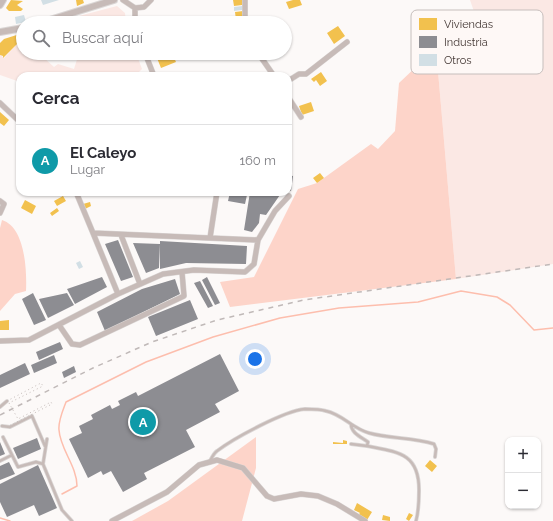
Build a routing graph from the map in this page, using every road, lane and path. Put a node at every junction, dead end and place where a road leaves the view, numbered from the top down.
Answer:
1 (3, 0) edge
2 (123, 0) edge
3 (151, 0) edge
4 (245, 0) edge
5 (110, 1) edge
6 (0, 5) edge
7 (135, 8) junction
8 (62, 16) edge
9 (135, 16) edge
10 (245, 16) edge
11 (16, 29) edge
12 (0, 32) edge
13 (347, 42) dead end
14 (148, 60) edge
15 (263, 60) edge
16 (152, 72) edge
17 (271, 72) edge
18 (292, 78) edge
19 (0, 103) edge
20 (292, 103) edge
21 (301, 117) dead end
22 (16, 118) edge
23 (78, 196) edge
24 (216, 196) edge
25 (289, 196) dead end
26 (0, 201) edge
27 (0, 213) edge
28 (93, 233) junction
29 (121, 235) junction
30 (210, 238) junction
31 (258, 240) junction
32 (182, 272) junction
33 (140, 284) junction
34 (118, 294) junction
35 (59, 325) junction
36 (0, 341) edge
37 (7, 401) joint
38 (0, 407) edge
39 (351, 424) junction
40 (2, 426) dead end
41 (8, 426) junction
42 (3, 437) dead end
43 (47, 439) dead end
44 (351, 444) dead end
45 (45, 446) junction
46 (367, 446) junction
47 (12, 455) junction
48 (435, 457) dead end
49 (0, 461) edge
50 (210, 461) junction
51 (43, 464) junction
52 (72, 521) edge
53 (112, 521) edge
54 (365, 521) edge
55 (416, 521) edge

1 - 6 street
2 - 7 street
3 - 7 street
4 - 10 street
5 - 8 street
7 - 9 street
11 - 12 street
13 - 18 street
14 - 16 street
15 - 17 street
19 - 22 street
20 - 21 street
23 - 28 street
24 - 30 street
25 - 31 street
26 - 27 street
28 - 29 street
28 - 34 street
29 - 30 street
29 - 33 street
30 - 31 street
31 - 32 street
32 - 33 street
32 - 35 street
33 - 34 street
34 - 35 street
35 - 36 street
37 - 38 lane
37 - 41 path, bridge
39 - 46 lane
39 - 48 lane
39 - 50 lane
40 - 41 lane
41 - 45 lane
42 - 47 lane
43 - 45 lane
44 - 46 lane
45 - 51 lane
46 - 55 lane
47 - 49 lane
47 - 51 lane
50 - 53 street
50 - 54 street
51 - 52 lane

